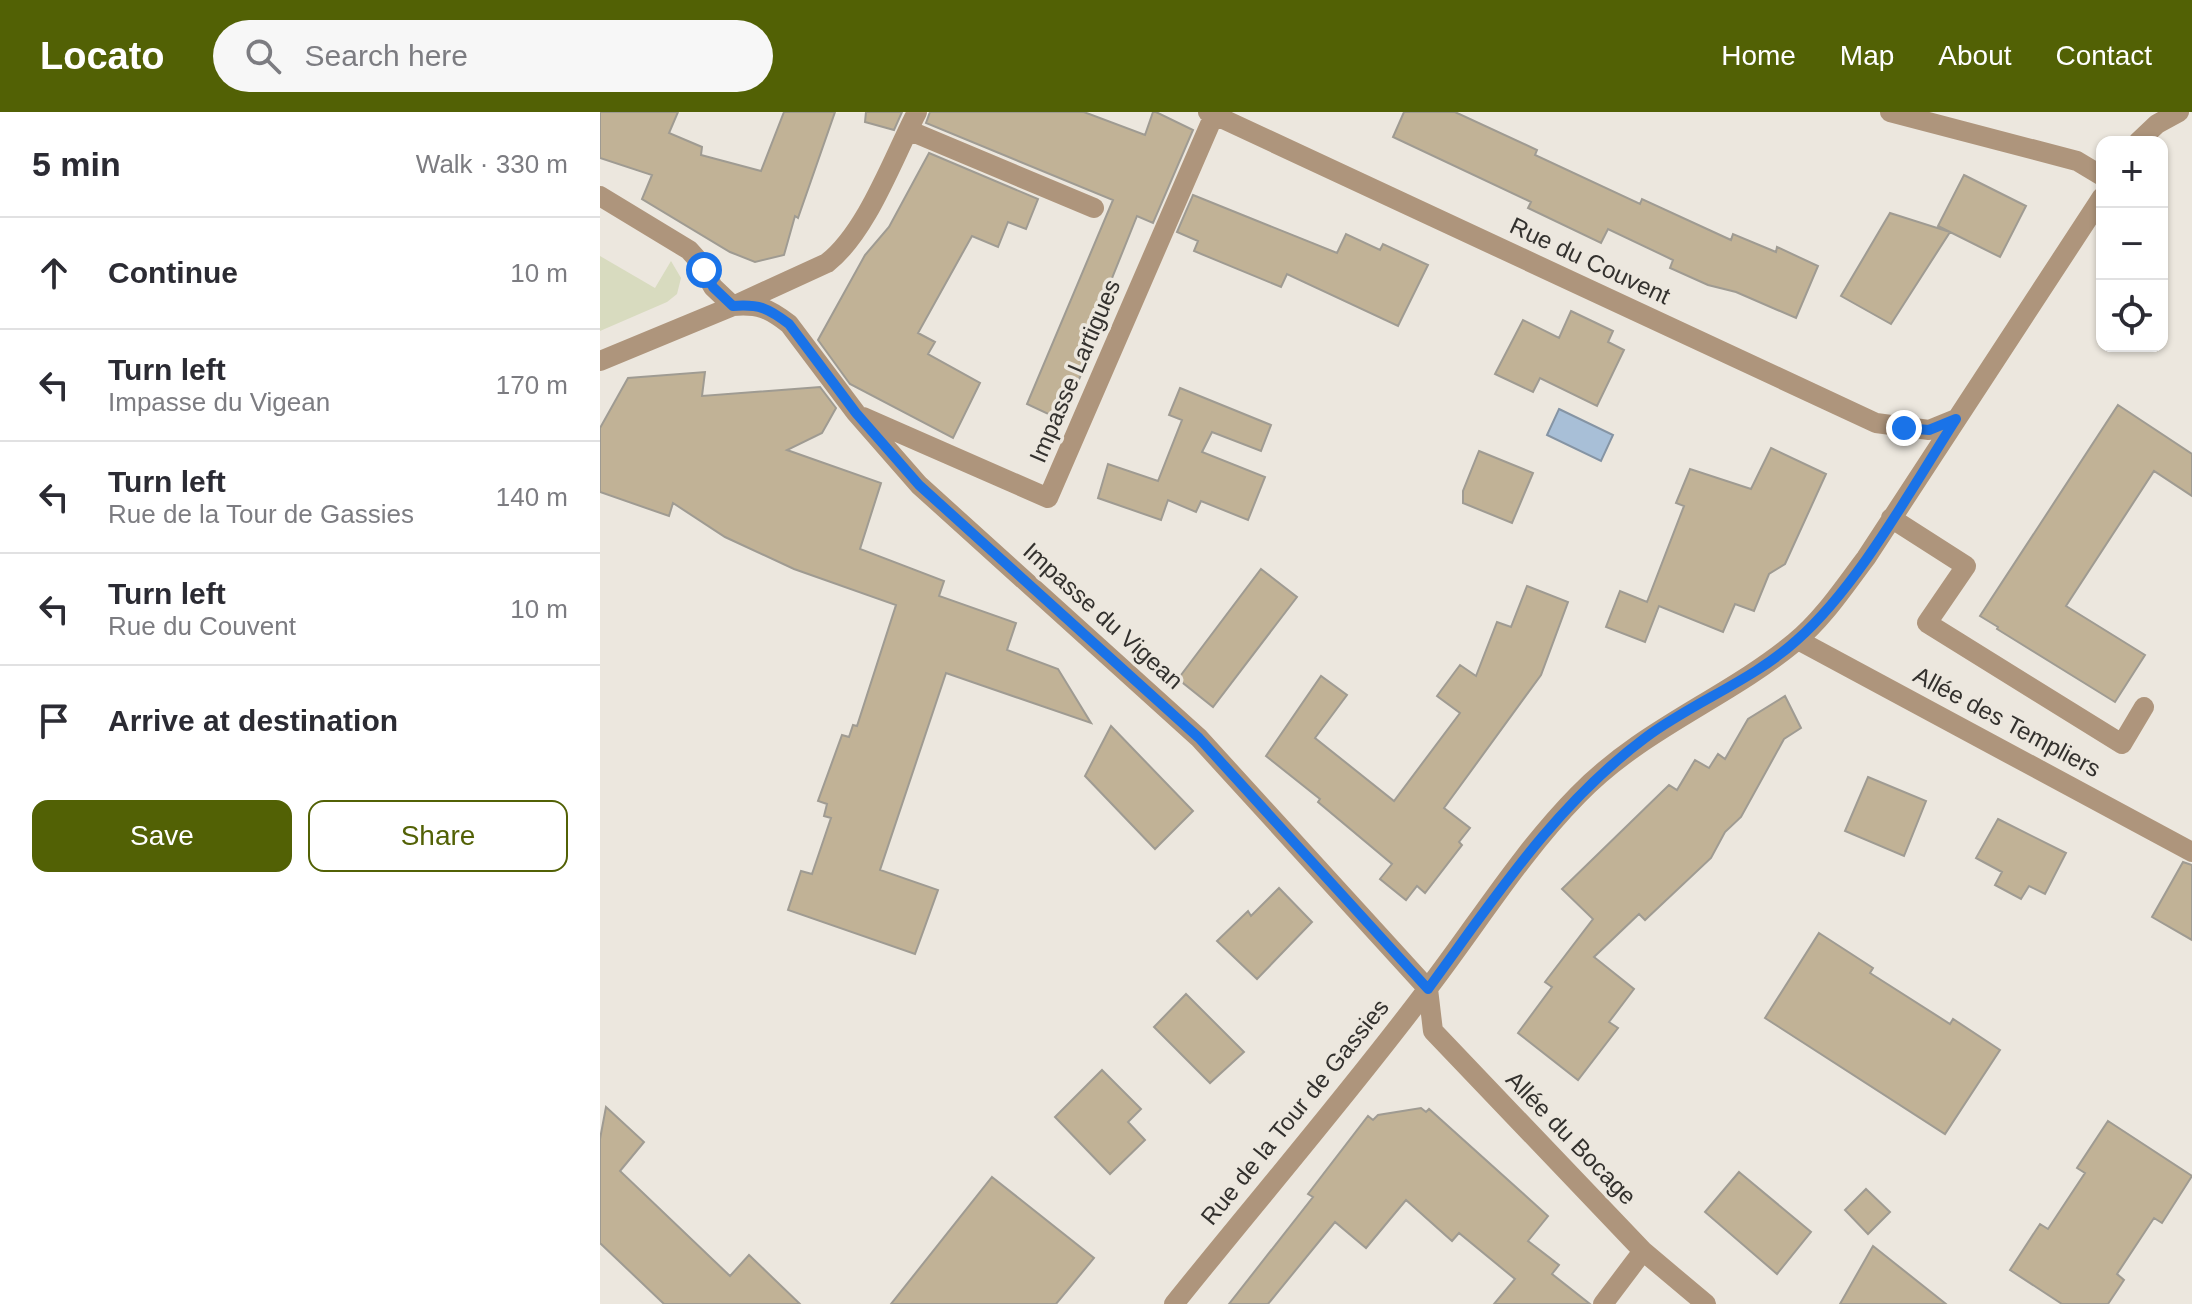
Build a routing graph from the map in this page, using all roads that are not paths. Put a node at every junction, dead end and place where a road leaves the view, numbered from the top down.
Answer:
1 (1890, 112) edge
2 (2179, 112) edge
3 (1211, 113) edge
4 (912, 121) edge
5 (2144, 136) edge
6 (2096, 172) edge
7 (600, 196) edge
8 (2096, 206) edge
9 (1094, 208) dead end
10 (733, 306) junction
11 (600, 361) edge
12 (856, 413) junction
13 (1956, 419) junction
14 (1891, 518) junction
15 (1798, 640) junction
16 (2144, 707) dead end
17 (2192, 852) edge
18 (1428, 989) junction
19 (1643, 1251) junction
20 (1174, 1304) edge
21 (1603, 1304) edge
22 (1706, 1304) edge

1 - 6 street
2 - 5 street
3 - 12 street, Impasse Lartigues
3 - 13 street, Rue du Couvent
4 - 9 street
4 - 10 street
7 - 10 street
8 - 13 street, Rue de la Tour de Gassies
10 - 11 street
10 - 12 street, Impasse du Vigean
12 - 18 street, Impasse du Vigean
13 - 14 street, Rue de la Tour de Gassies
14 - 15 street, Rue de la Tour de Gassies
14 - 16 street
15 - 17 street, Allée des Templiers
15 - 18 street, Rue de la Tour de Gassies
18 - 19 street, Allée du Bocage
18 - 20 street, Rue de la Tour de Gassies
19 - 21 street
19 - 22 street, Allée du Bocage

